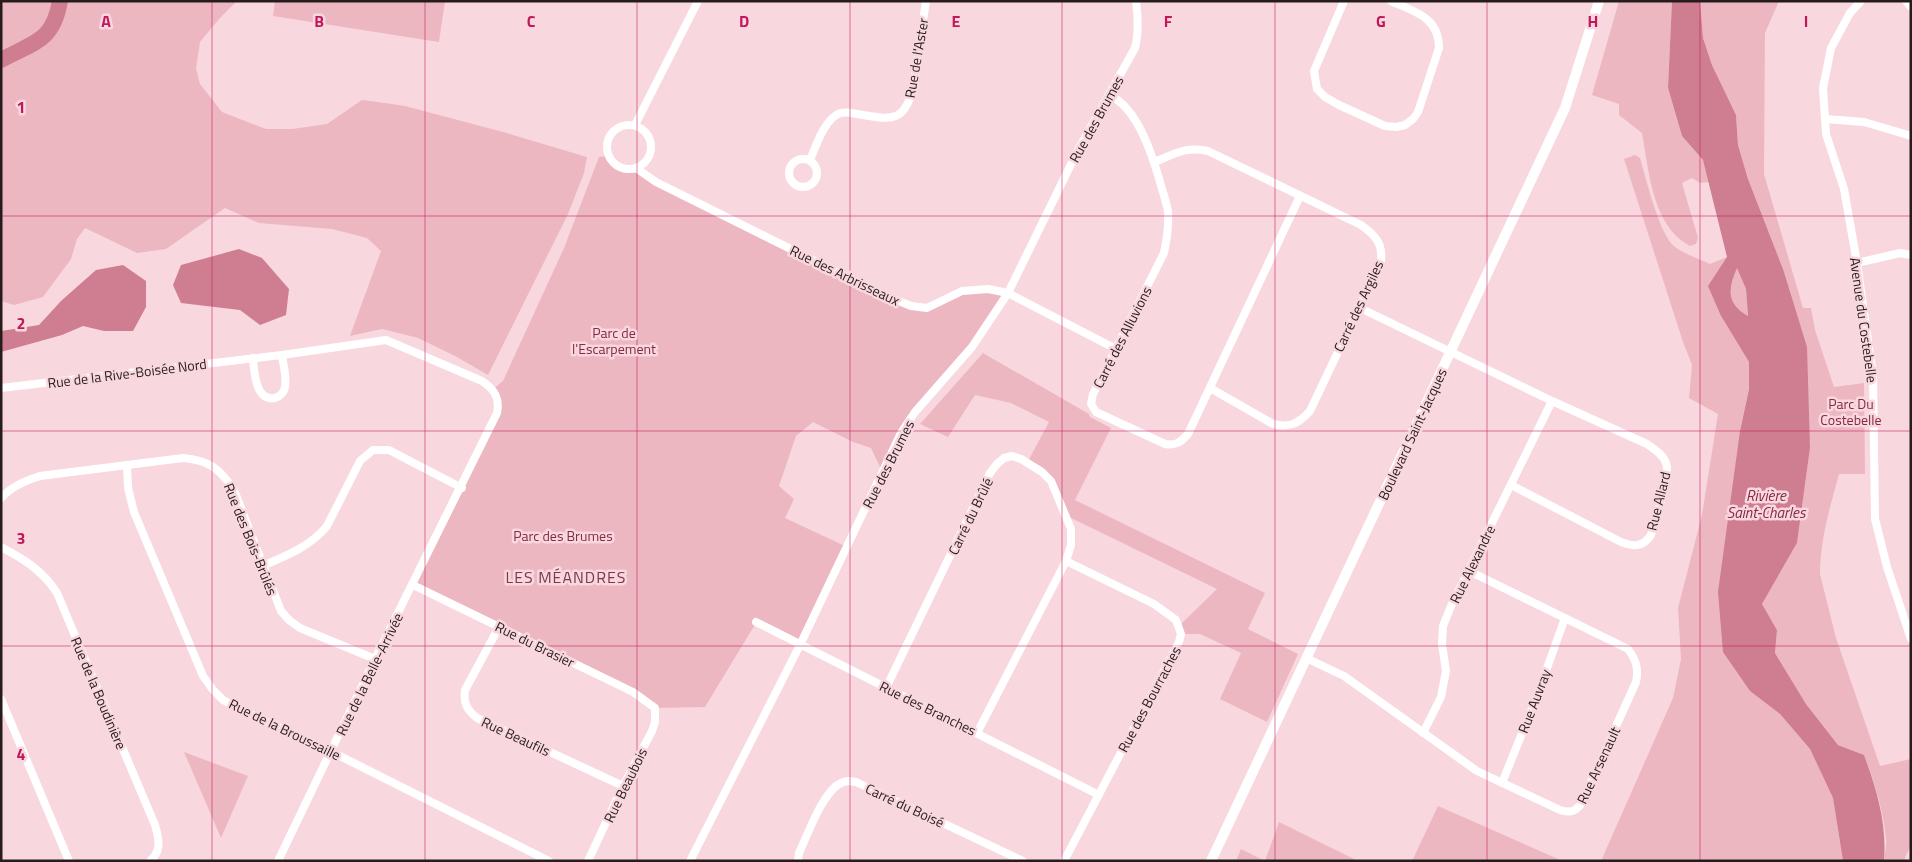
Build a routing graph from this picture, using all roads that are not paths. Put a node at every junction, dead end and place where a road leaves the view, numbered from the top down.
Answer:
1 (698, 1) edge
2 (926, 1) edge
3 (1136, 1) edge
4 (1344, 1) edge
5 (1391, 1) edge
6 (1599, 1) edge
7 (1861, 1) edge
8 (1906, 1) edge
9 (1911, 7) edge
10 (1109, 95) junction
11 (1825, 119) junction
12 (635, 125) junction
13 (1911, 136) edge
14 (810, 160) dead end
15 (1154, 162) junction
16 (636, 168) junction
17 (1300, 196) junction
18 (1911, 255) edge
19 (1857, 263) junction
20 (1008, 293) junction
21 (1358, 307) junction
22 (1116, 349) junction
23 (1450, 352) junction
24 (282, 355) junction
25 (253, 358) junction
26 (1, 388) edge
27 (1210, 388) junction
28 (1552, 401) junction
29 (127, 465) junction
30 (1510, 485) junction
31 (462, 488) junction
32 (1, 498) edge
33 (1, 547) edge
34 (1066, 561) junction
35 (262, 566) junction
36 (1469, 570) junction
37 (413, 585) junction
38 (1565, 618) junction
39 (756, 622) dead end
40 (499, 627) junction
41 (1911, 639) edge
42 (800, 645) junction
43 (1306, 658) junction
44 (375, 659) junction
45 (886, 688) junction
46 (1, 699) edge
47 (654, 708) joint
48 (977, 733) junction
49 (1423, 733) junction
50 (332, 752) junction
51 (1502, 783) junction
52 (623, 786) junction
53 (1099, 796) junction
54 (69, 861) edge
55 (150, 861) edge
56 (278, 861) edge
57 (548, 861) edge
58 (588, 861) edge
59 (690, 861) edge
60 (798, 861) edge
61 (1023, 861) edge
62 (1064, 861) edge
63 (1211, 861) edge

1 - 12 street
2 - 14 street, Rue de l'Aster
3 - 10 street, Rue des Brumes
4 - 5 street
6 - 23 street, Boulevard Saint-Jacques
7 - 11 street, Avenue du Costebelle
8 - 9 street
10 - 15 street, Carré des Alluvions
10 - 20 street, Rue des Brumes
11 - 13 street
11 - 19 street, Avenue du Costebelle
12 - 16 street
12 - 16 street
15 - 17 street, Carré des Argiles
15 - 22 street, Carré des Alluvions
16 - 20 street, Rue des Arbrisseaux
17 - 21 street, Carré des Argiles
17 - 27 street, Carré des Alluvions
18 - 19 street
19 - 41 street, Avenue du Costebelle
20 - 22 street, Rue des Arbrisseaux
20 - 42 street, Rue des Brumes
21 - 23 street, Rue Allard
21 - 27 street, Carré des Argiles
22 - 27 street, Carré des Alluvions
23 - 28 street, Rue Allard
23 - 43 street, Boulevard Saint-Jacques
24 - 25 street, Rue de la Rive-Boisée Nord
24 - 25 street
24 - 31 street, Rue de la Rive-Boisée Nord
25 - 26 street, Rue de la Rive-Boisée Nord
28 - 30 street, Rue Alexandre
28 - 30 street, Rue Allard
29 - 32 street, Rue des Bois-Brûlés
29 - 35 street, Rue des Bois-Brûlés
29 - 50 street, Rue de la Broussaille
30 - 36 street, Rue Alexandre
31 - 35 street
31 - 37 street, Rue de la Belle-Arrivée
33 - 55 street, Rue de la Boudinière
34 - 45 street, Carré du Brûlé
34 - 48 street, Carré du Brûlé
34 - 53 street, Rue des Bourraches
35 - 44 street, Rue des Bois-Brûlés
36 - 38 street, Rue Arsenault
36 - 49 street, Rue Alexandre
37 - 40 street, Rue du Brasier
37 - 44 street, Rue de la Belle-Arrivée
38 - 51 street, Rue Auvray
38 - 51 street, Rue Arsenault
39 - 42 street, Rue des Branches
40 - 47 street, Rue du Brasier
40 - 52 street, Rue Beaufils
42 - 45 street, Rue des Branches
42 - 59 street, Rue des Brumes
43 - 49 street, Rue Arsenault
43 - 63 street, Boulevard Saint-Jacques
44 - 50 street, Rue de la Belle-Arrivée
45 - 48 street, Rue des Branches
46 - 54 street
47 - 52 street, Rue Beaubois
48 - 53 street, Rue des Branches
49 - 51 street, Rue Arsenault
50 - 56 street, Rue de la Belle-Arrivée
50 - 57 street, Rue de la Broussaille
52 - 58 street, Rue Beaubois
53 - 62 street, Rue des Bourraches
60 - 61 street, Carré du Boisé

